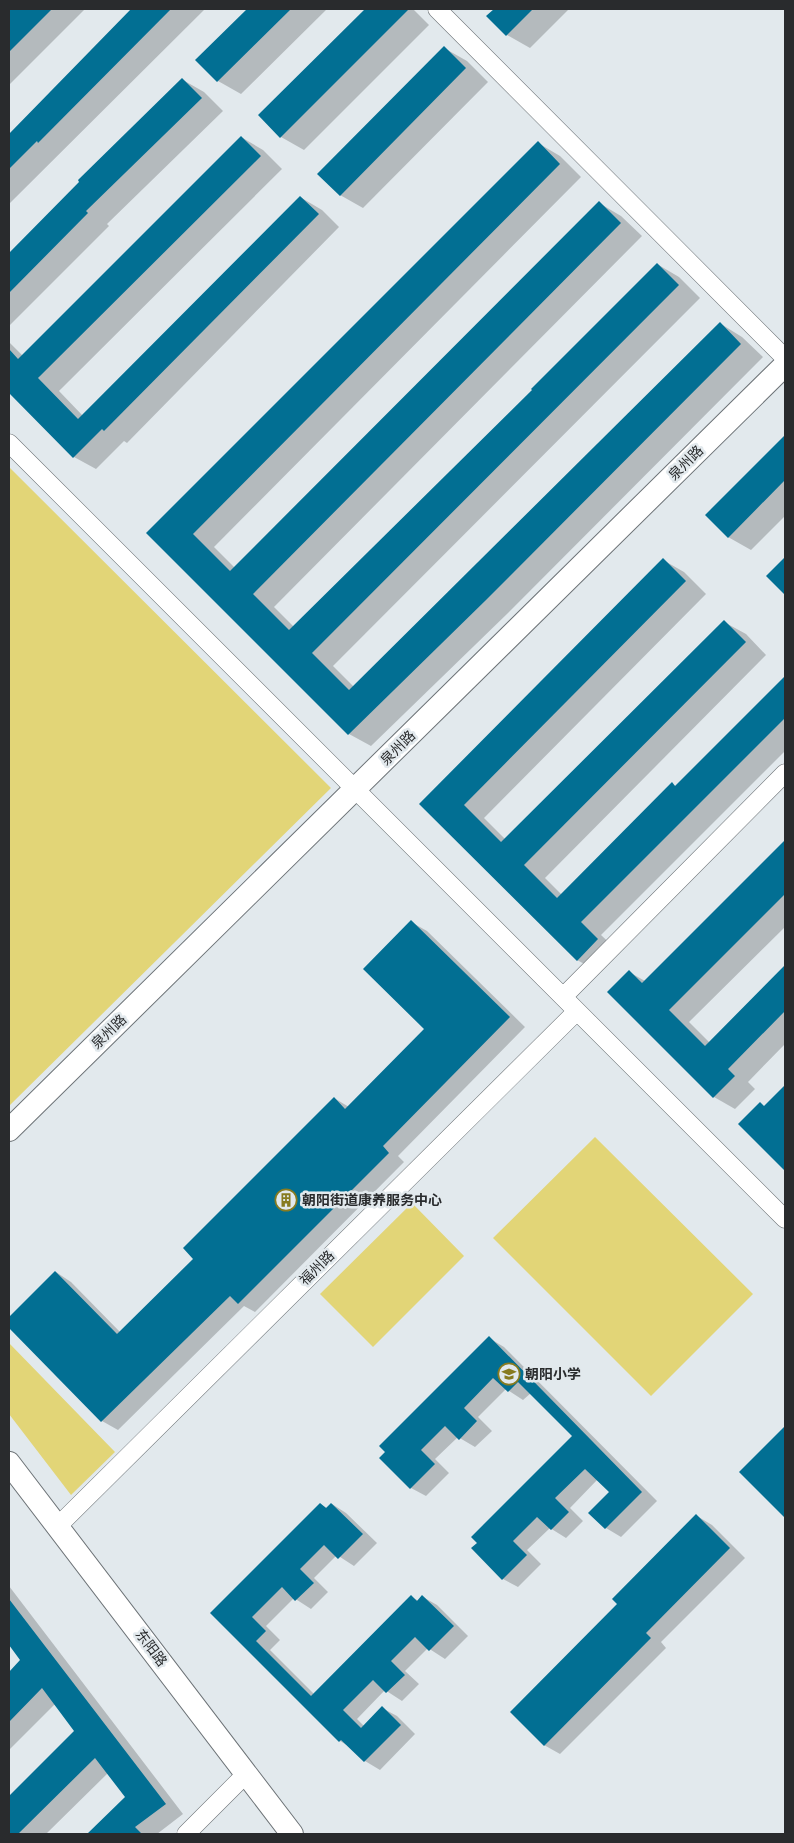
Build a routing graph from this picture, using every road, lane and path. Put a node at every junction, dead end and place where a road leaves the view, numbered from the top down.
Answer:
1 (437, 9) edge
2 (785, 358) edge
3 (785, 365) edge
4 (9, 443) edge
5 (785, 773) edge
6 (356, 790) junction
7 (563, 997) junction
8 (577, 1010) junction
9 (9, 1130) edge
10 (785, 1219) edge
11 (9, 1462) edge
12 (58, 1526) junction
13 (246, 1774) junction
14 (186, 1834) edge
15 (292, 1834) edge

1 - 2 street
3 - 6 street, 泉州路
4 - 6 street
5 - 7 street
6 - 7 street
6 - 9 street, 泉州路
7 - 8 street
8 - 10 street
8 - 12 street, 福州路
11 - 12 street, 东阳路
12 - 13 street, 东阳路
13 - 14 street
13 - 15 street, 东阳路

